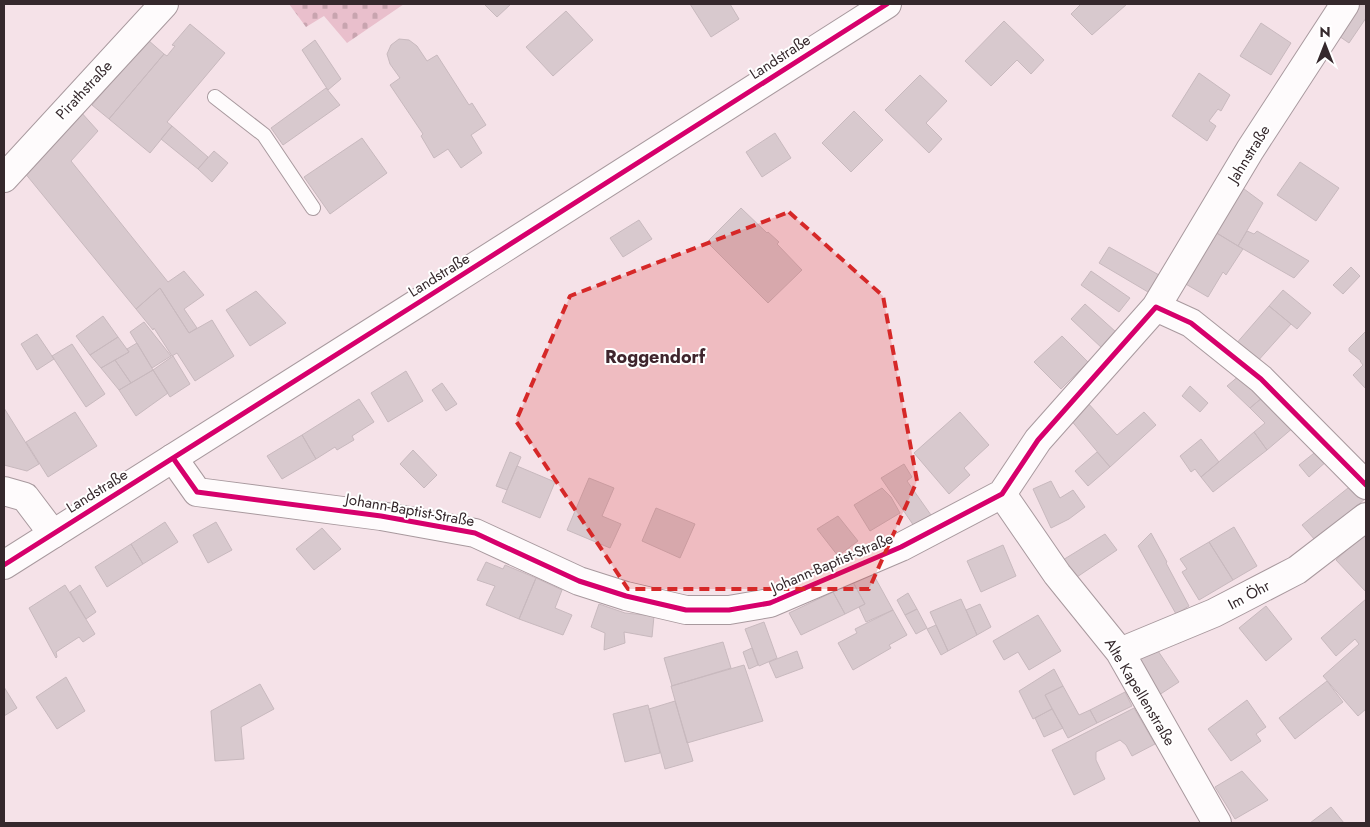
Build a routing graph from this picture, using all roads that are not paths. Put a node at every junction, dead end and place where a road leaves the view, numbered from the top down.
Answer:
1 (164, 4) edge
2 (887, 4) edge
3 (1344, 4) edge
4 (214, 97) dead end
5 (4, 178) edge
6 (313, 208) dead end
7 (1156, 307) junction
8 (173, 458) junction
9 (1366, 485) edge
10 (4, 491) edge
11 (1002, 494) junction
12 (1366, 517) edge
13 (53, 534) junction
14 (4, 565) edge
15 (1120, 652) junction
16 (1217, 823) edge

1 - 5 street, Pirathstraße
2 - 8 street, Landstraße
3 - 7 street, Jahnstraße
4 - 6 lane
7 - 9 street
7 - 11 street, Johann-Baptist-Straße
8 - 11 street, Johann-Baptist-Straße
8 - 13 street, Landstraße
10 - 13 street
11 - 15 street, Alte Kapellenstraße
12 - 15 street, Im Öhr
13 - 14 street, Landstraße
15 - 16 street, Alte Kapellenstraße

